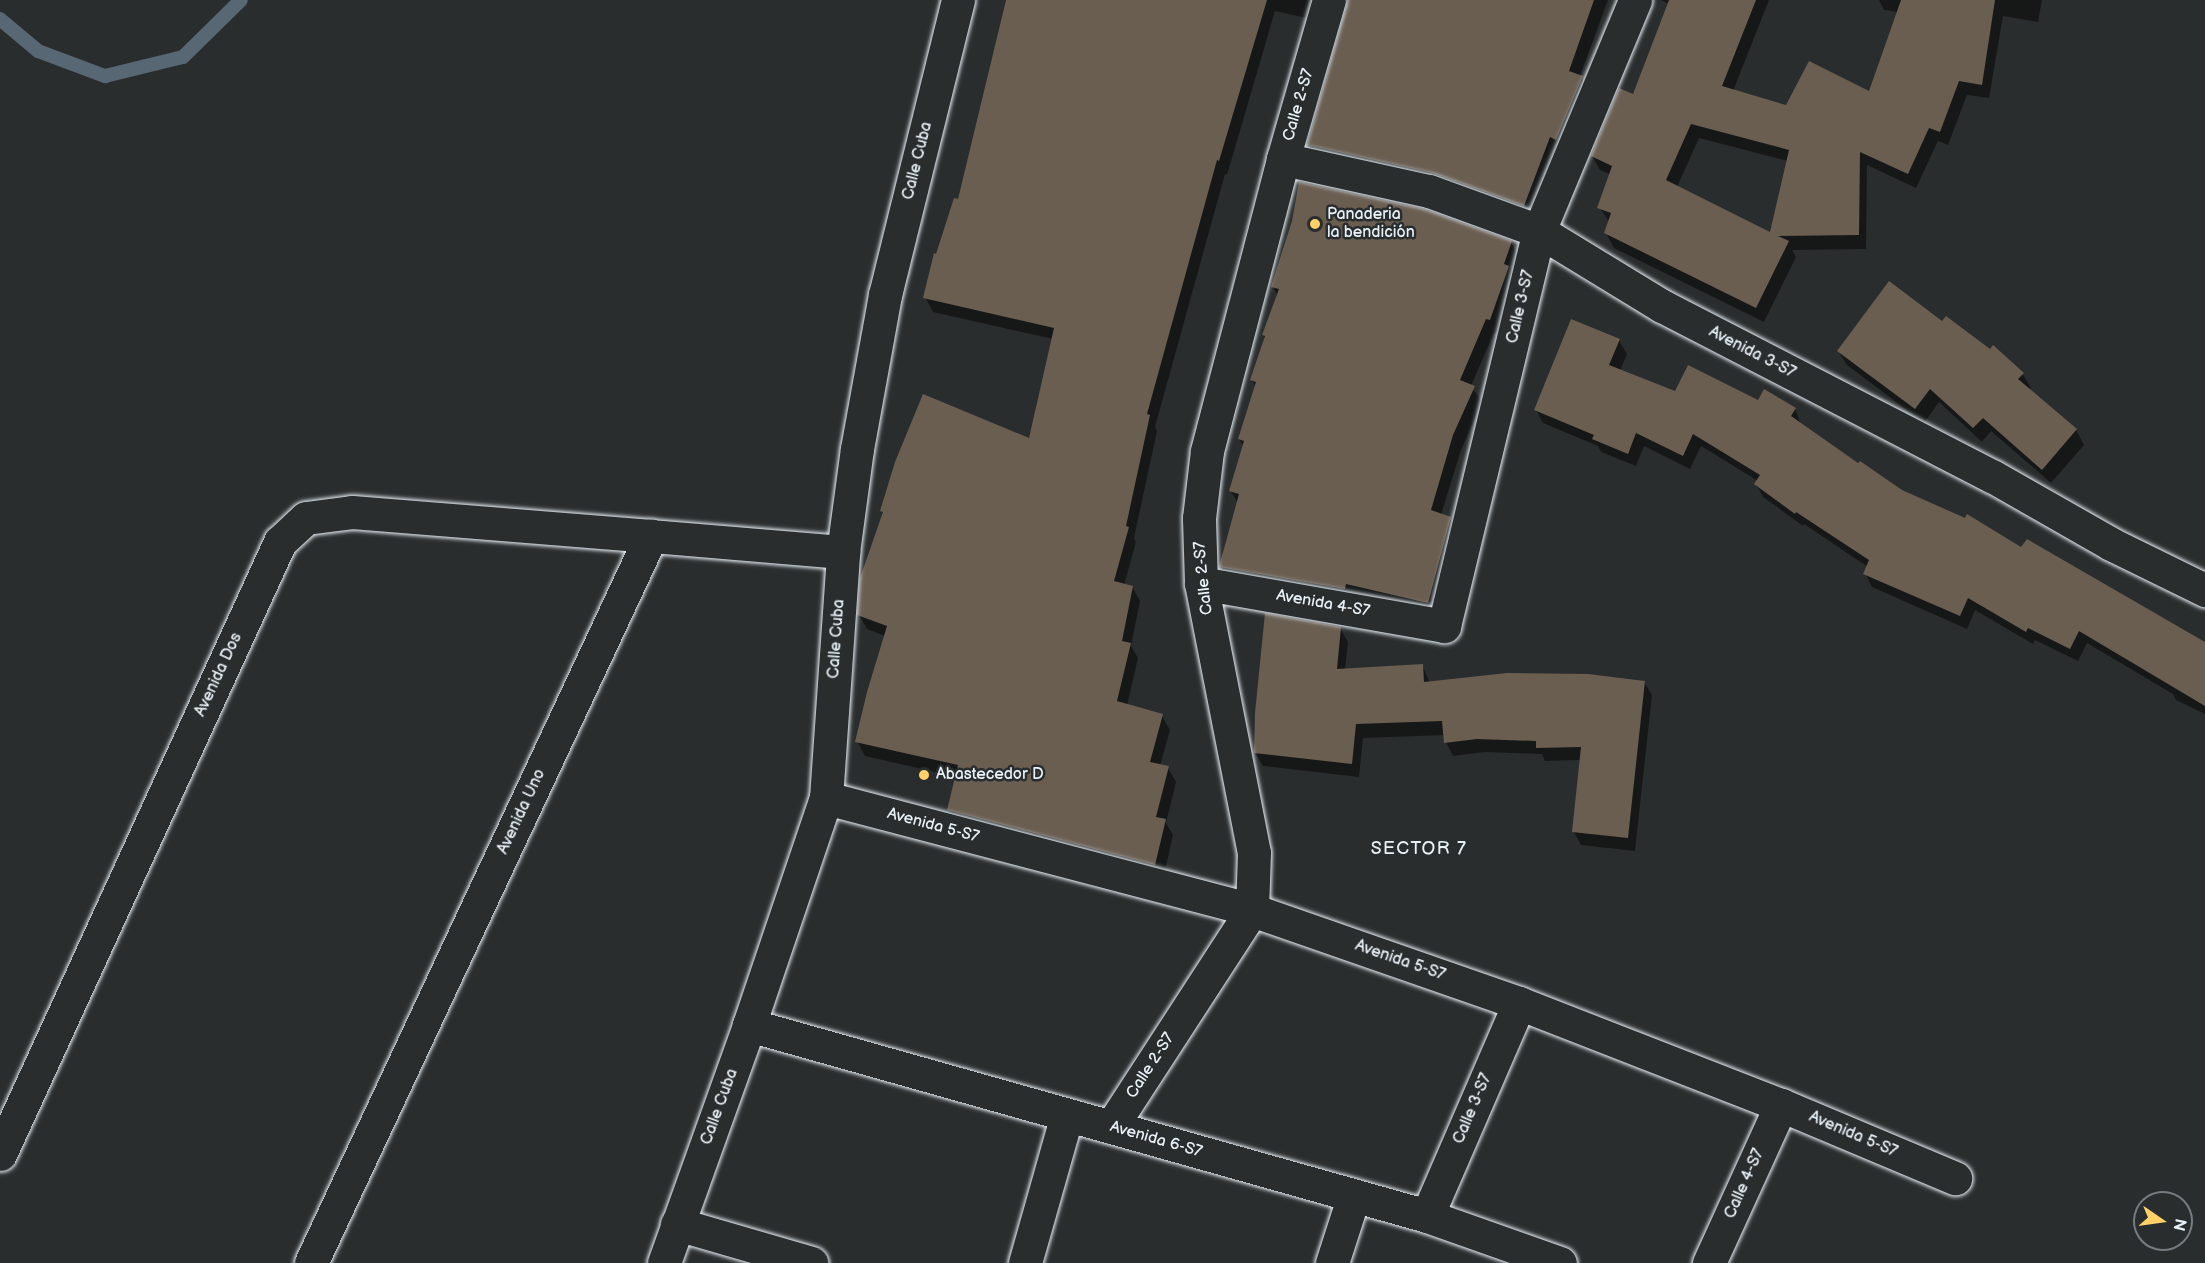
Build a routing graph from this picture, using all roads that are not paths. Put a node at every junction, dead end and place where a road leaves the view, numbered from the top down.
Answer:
1 (958, 0) edge
2 (1329, 0) edge
3 (1635, 0) edge
4 (1283, 159) junction
5 (1539, 231) junction
6 (651, 536) junction
7 (843, 552) junction
8 (1201, 583) junction
9 (2205, 590) edge
10 (1444, 626) joint
11 (826, 798) junction
12 (1252, 910) junction
13 (1519, 1003) junction
14 (749, 1025) junction
15 (1781, 1105) junction
16 (1067, 1115) junction
17 (1112, 1127) junction
18 (0, 1154) edge
19 (1955, 1178) dead end
20 (1354, 1195) junction
21 (1427, 1216) junction
22 (677, 1224) junction
23 (311, 1263) edge
24 (664, 1263) edge
25 (811, 1263) edge
26 (1025, 1263) edge
27 (1332, 1263) edge
28 (1560, 1263) edge
29 (1710, 1263) edge

1 - 7 street, Calle Cuba
2 - 4 street, Calle 2-S7
3 - 5 street, Calle 3-S7
4 - 5 street, Avenida 3-S7
4 - 8 street, Calle 2-S7
5 - 9 street, Avenida 3-S7
5 - 10 street, Calle 3-S7
6 - 7 street
6 - 18 street, Avenida Dos
6 - 23 street, Avenida Uno
7 - 11 street, Calle Cuba
8 - 10 street, Avenida 4-S7
8 - 12 street, Calle 2-S7
11 - 12 street, Avenida 5-S7
11 - 14 street, Calle Cuba
12 - 13 street, Avenida 5-S7
12 - 17 street, Calle 2-S7
13 - 15 street, Avenida 5-S7
13 - 21 street, Calle 3-S7
14 - 16 street, Avenida 6-S7
14 - 22 street, Calle Cuba
15 - 19 street, Avenida 5-S7
15 - 29 street, Calle 4-S7
16 - 17 street, Avenida 6-S7
16 - 26 street
17 - 20 street, Avenida 6-S7
20 - 21 street, Avenida 6-S7
20 - 27 street
21 - 28 street, Avenida 6-S7
22 - 24 street, Calle Cuba
22 - 25 street

